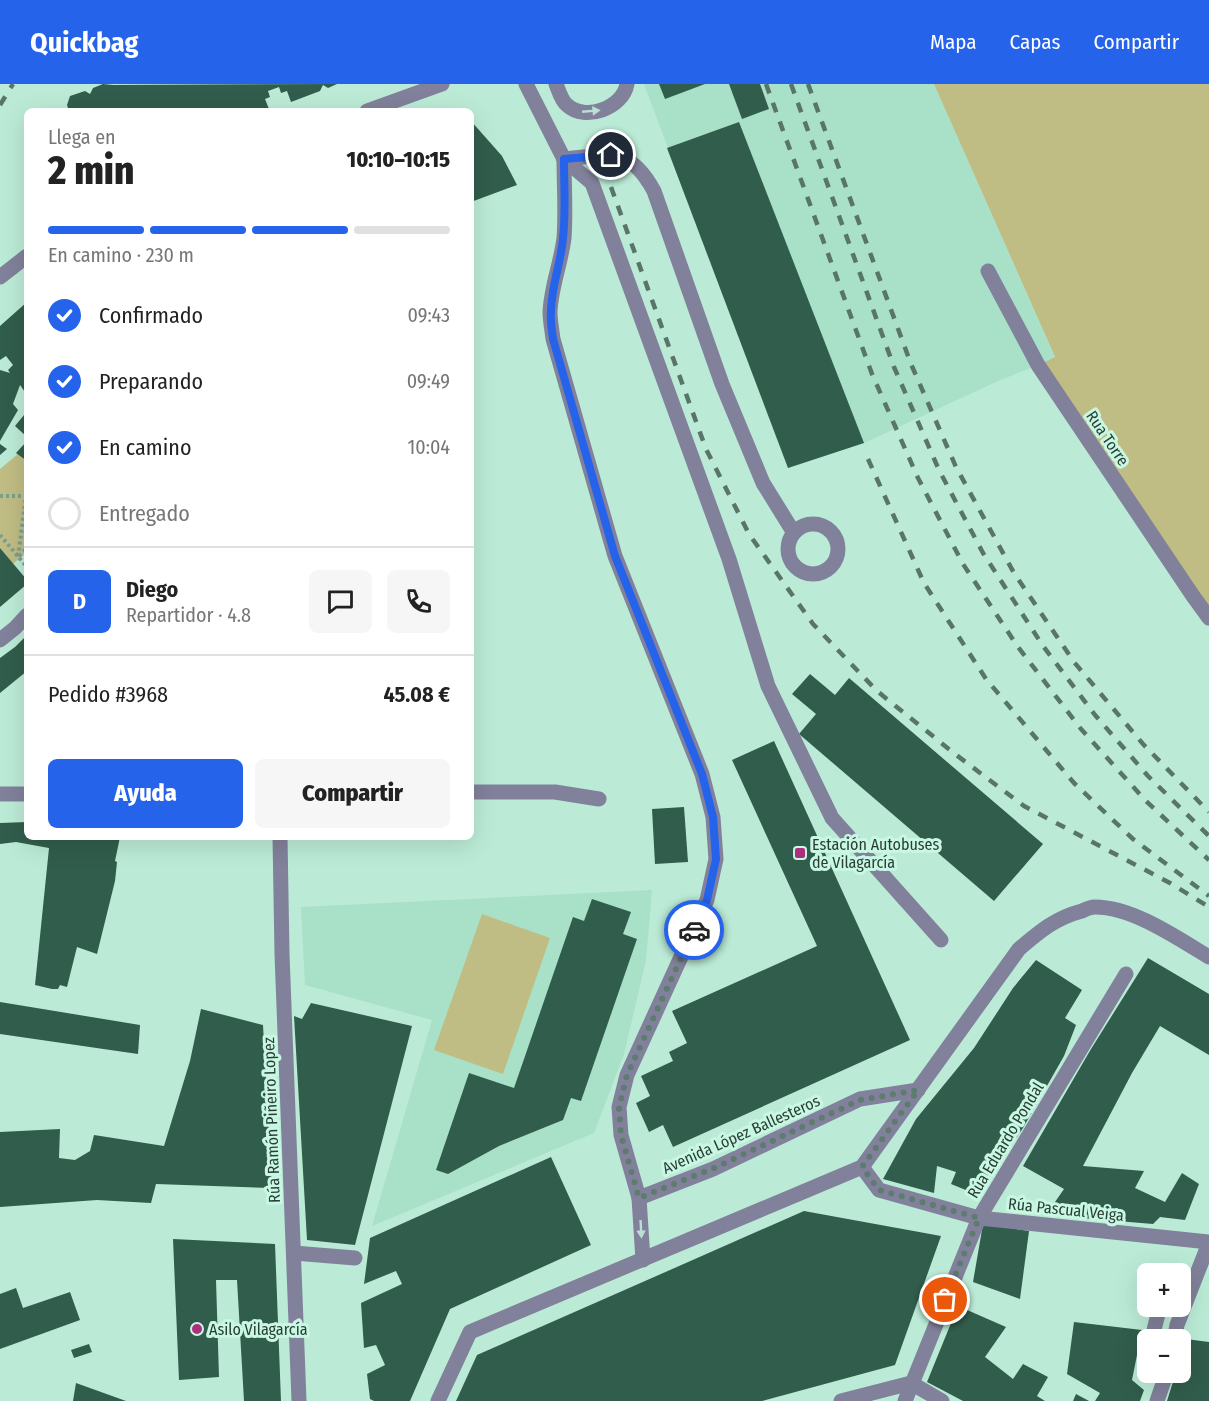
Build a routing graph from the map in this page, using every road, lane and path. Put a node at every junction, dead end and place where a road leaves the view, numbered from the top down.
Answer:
1 (442, 84) edge
2 (526, 84) edge
3 (556, 84) edge
4 (627, 84) edge
5 (375, 108) edge
6 (564, 159) junction
7 (24, 258) edge
8 (988, 271) dead end
9 (0, 278) edge
10 (0, 496) edge
11 (24, 496) edge
12 (24, 511) edge
13 (794, 533) dead end
14 (0, 535) edge
15 (24, 551) edge
16 (18, 557) junction
17 (24, 564) edge
18 (24, 618) edge
19 (1209, 618) edge
20 (0, 640) edge
21 (474, 792) edge
22 (0, 794) edge
23 (24, 794) edge
24 (599, 799) dead end
25 (280, 840) edge
26 (941, 940) dead end
27 (1209, 957) edge
28 (1126, 974) dead end
29 (918, 1090) junction
30 (862, 1167) junction
31 (639, 1198) junction
32 (979, 1218) junction
33 (1209, 1242) edge
34 (294, 1253) junction
35 (355, 1258) dead end
36 (642, 1260) junction
37 (1175, 1329) edge
38 (911, 1383) junction
39 (1163, 1383) edge
40 (299, 1401) edge
41 (438, 1401) edge
42 (841, 1401) edge
43 (905, 1401) edge
44 (942, 1401) edge
45 (1157, 1401) edge

1 - 5 street
2 - 6 street
3 -> 4 street
6 - 13 street
6 - 26 street
6 - 31 street
7 - 9 street
8 - 19 street, Rua Torre
10 - 11 path
12 - 16 path
14 - 16 path
15 - 16 path
16 - 17 path
18 - 20 street
21 - 24 street
22 - 23 street
25 - 34 street, Rúa Ramón Piñeiro Lopez
27 - 29 street
28 - 32 street, Rúa Eduardo Pondal
29 - 30 street
29 - 31 street, Avenida López Ballesteros
30 - 32 street, Rúa Pascual Veiga
30 - 36 street
31 -> 36 street
32 - 33 street, Rúa Pascual Veiga
32 - 38 street, Rúa Eduardo Pondal
33 - 37 street
34 - 35 street
34 - 40 street, Rúa Ramón Piñeiro Lopez
36 - 41 street
38 - 42 street
38 - 43 street, Rúa Eduardo Pondal
38 - 44 street
39 - 45 street

